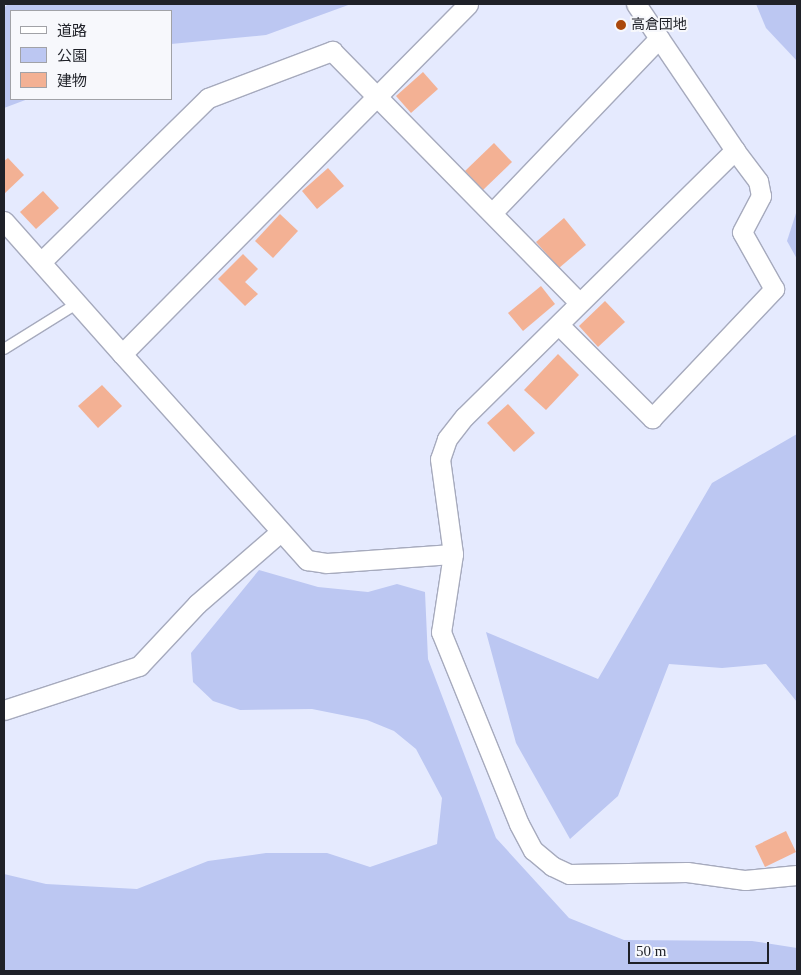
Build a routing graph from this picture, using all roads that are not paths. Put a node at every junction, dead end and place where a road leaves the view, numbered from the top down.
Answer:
1 (468, 4) edge
2 (636, 4) edge
3 (660, 38) junction
4 (378, 100) junction
5 (735, 150) junction
6 (492, 213) junction
7 (4, 221) edge
8 (42, 261) junction
9 (579, 302) junction
10 (78, 303) junction
11 (559, 325) junction
12 (4, 350) edge
13 (122, 354) junction
14 (280, 532) junction
15 (453, 554) junction
16 (4, 710) edge
17 (797, 875) edge

1 - 4 street
2 - 3 street
3 - 5 street
3 - 6 street
4 - 6 street
4 - 8 street
4 - 13 street
5 - 9 street
5 - 11 street
6 - 9 street
7 - 8 street
8 - 10 street
9 - 11 street
10 - 12 lane
10 - 13 street
11 - 15 street
13 - 14 street
14 - 15 street
14 - 16 street
15 - 17 street

